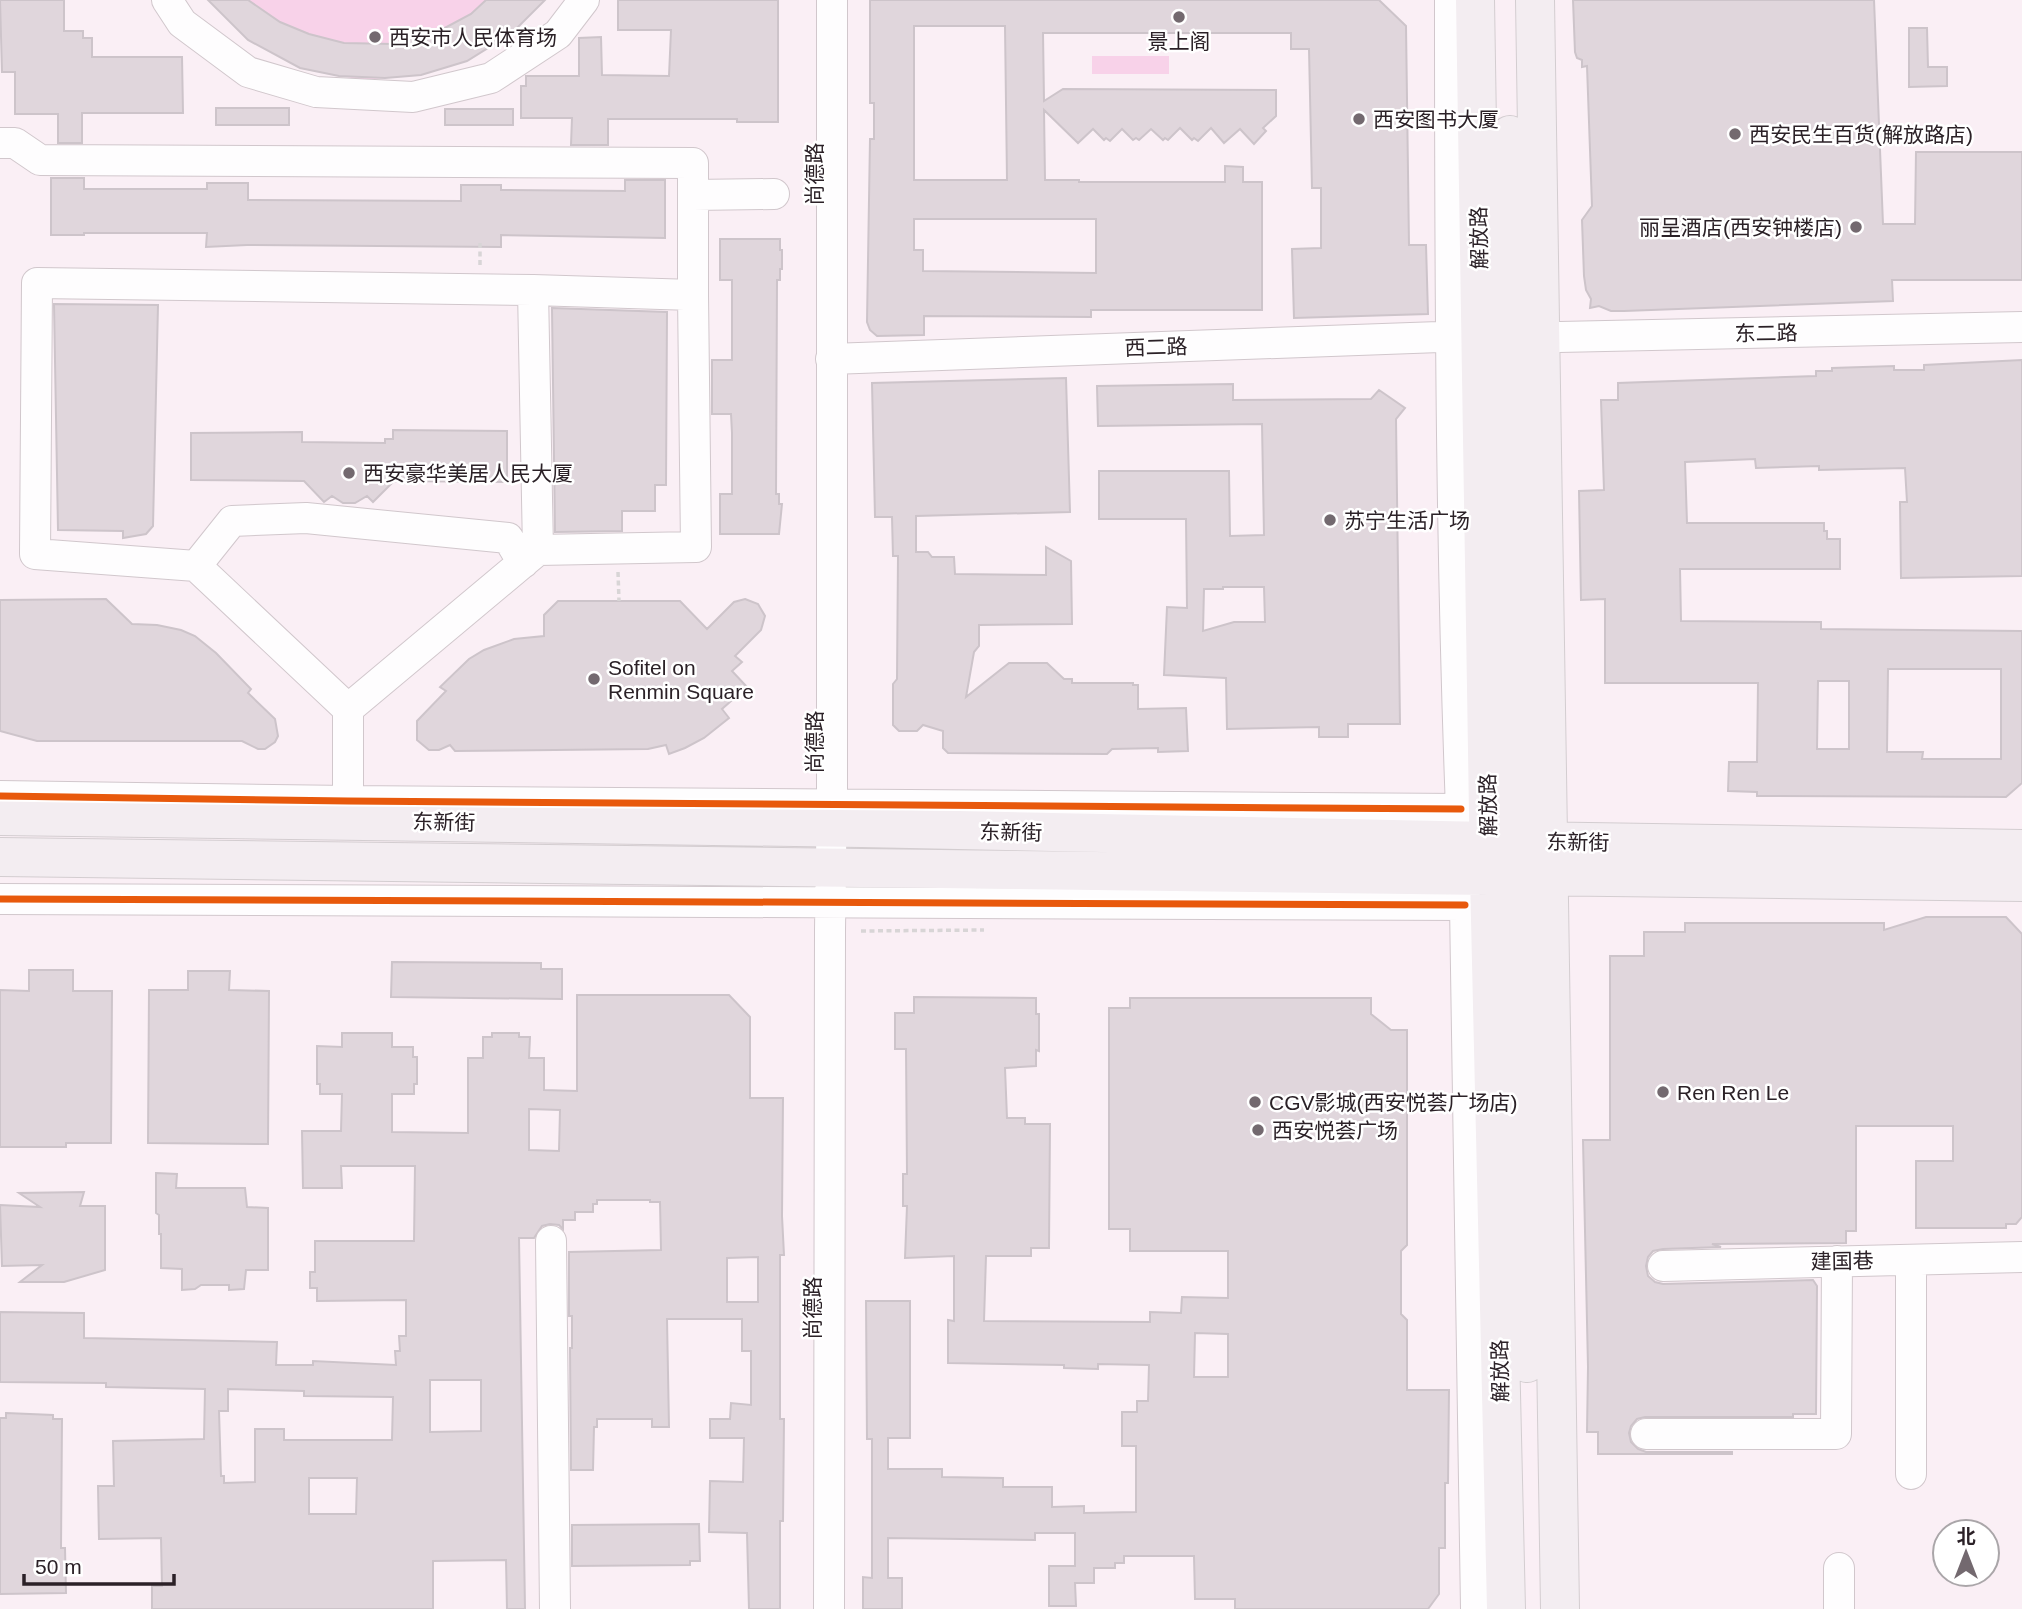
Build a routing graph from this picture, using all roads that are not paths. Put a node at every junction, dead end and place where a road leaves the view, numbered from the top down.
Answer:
1 (167, 0) edge
2 (584, 0) edge
3 (832, 0) edge
4 (1450, 0) edge
5 (1475, 0) edge
6 (1510, 0) edge
7 (1535, 0) edge
8 (0, 143) edge
9 (774, 194) dead end
10 (693, 195) junction
11 (533, 290) junction
12 (693, 295) junction
13 (2022, 327) edge
14 (1495, 337) junction
15 (831, 359) junction
16 (531, 556) junction
17 (196, 566) junction
18 (348, 709) junction
19 (0, 796) edge
20 (348, 810) junction
21 (0, 816) edge
22 (832, 816) junction
23 (2022, 849) edge
24 (0, 858) edge
25 (1496, 858) junction
26 (2022, 881) edge
27 (830, 886) junction
28 (0, 899) edge
29 (551, 1241) dead end
30 (2022, 1256) edge
31 (1911, 1260) junction
32 (1837, 1261) junction
33 (1663, 1266) dead end
34 (1646, 1434) dead end
35 (1911, 1474) dead end
36 (1839, 1568) dead end
37 (555, 1609) edge
38 (829, 1609) edge
39 (1476, 1609) edge
40 (1506, 1609) edge
41 (1530, 1609) edge
42 (1560, 1609) edge
43 (1839, 1609) edge

1 - 2 street
3 - 15 street, 尚德路
4 - 14 street
5 - 14 main road, 解放路
6 - 14 main road, 解放路
7 - 14 main road
8 - 10 street
9 - 10 street
10 - 12 street
11 - 12 street
11 - 16 street
11 - 17 street
12 - 16 street
13 - 14 street, 东二路
14 - 15 street, 西二路
14 - 25 main road, 解放路
14 - 25 main road
15 - 22 street, 尚德路
16 - 17 street
16 - 18 street
17 - 18 street
18 - 20 street
19 - 20 street
20 - 21 main road, 东新街
20 - 22 main road, 东新街
22 - 25 main road, 东新街
22 - 27 street, 尚德路
23 - 25 main road, 东新街
24 - 27 main road, 东新街
25 - 26 main road, 东新街
25 - 27 main road, 东新街
25 - 39 street
25 - 40 main road, 解放路
25 - 41 main road, 解放路
25 - 42 main road
27 - 28 street
27 - 38 street, 尚德路
29 - 37 street
30 - 31 street, 建国巷
31 - 32 street, 建国巷
31 - 35 street
32 - 33 street, 建国巷
32 - 34 street
36 - 43 street

